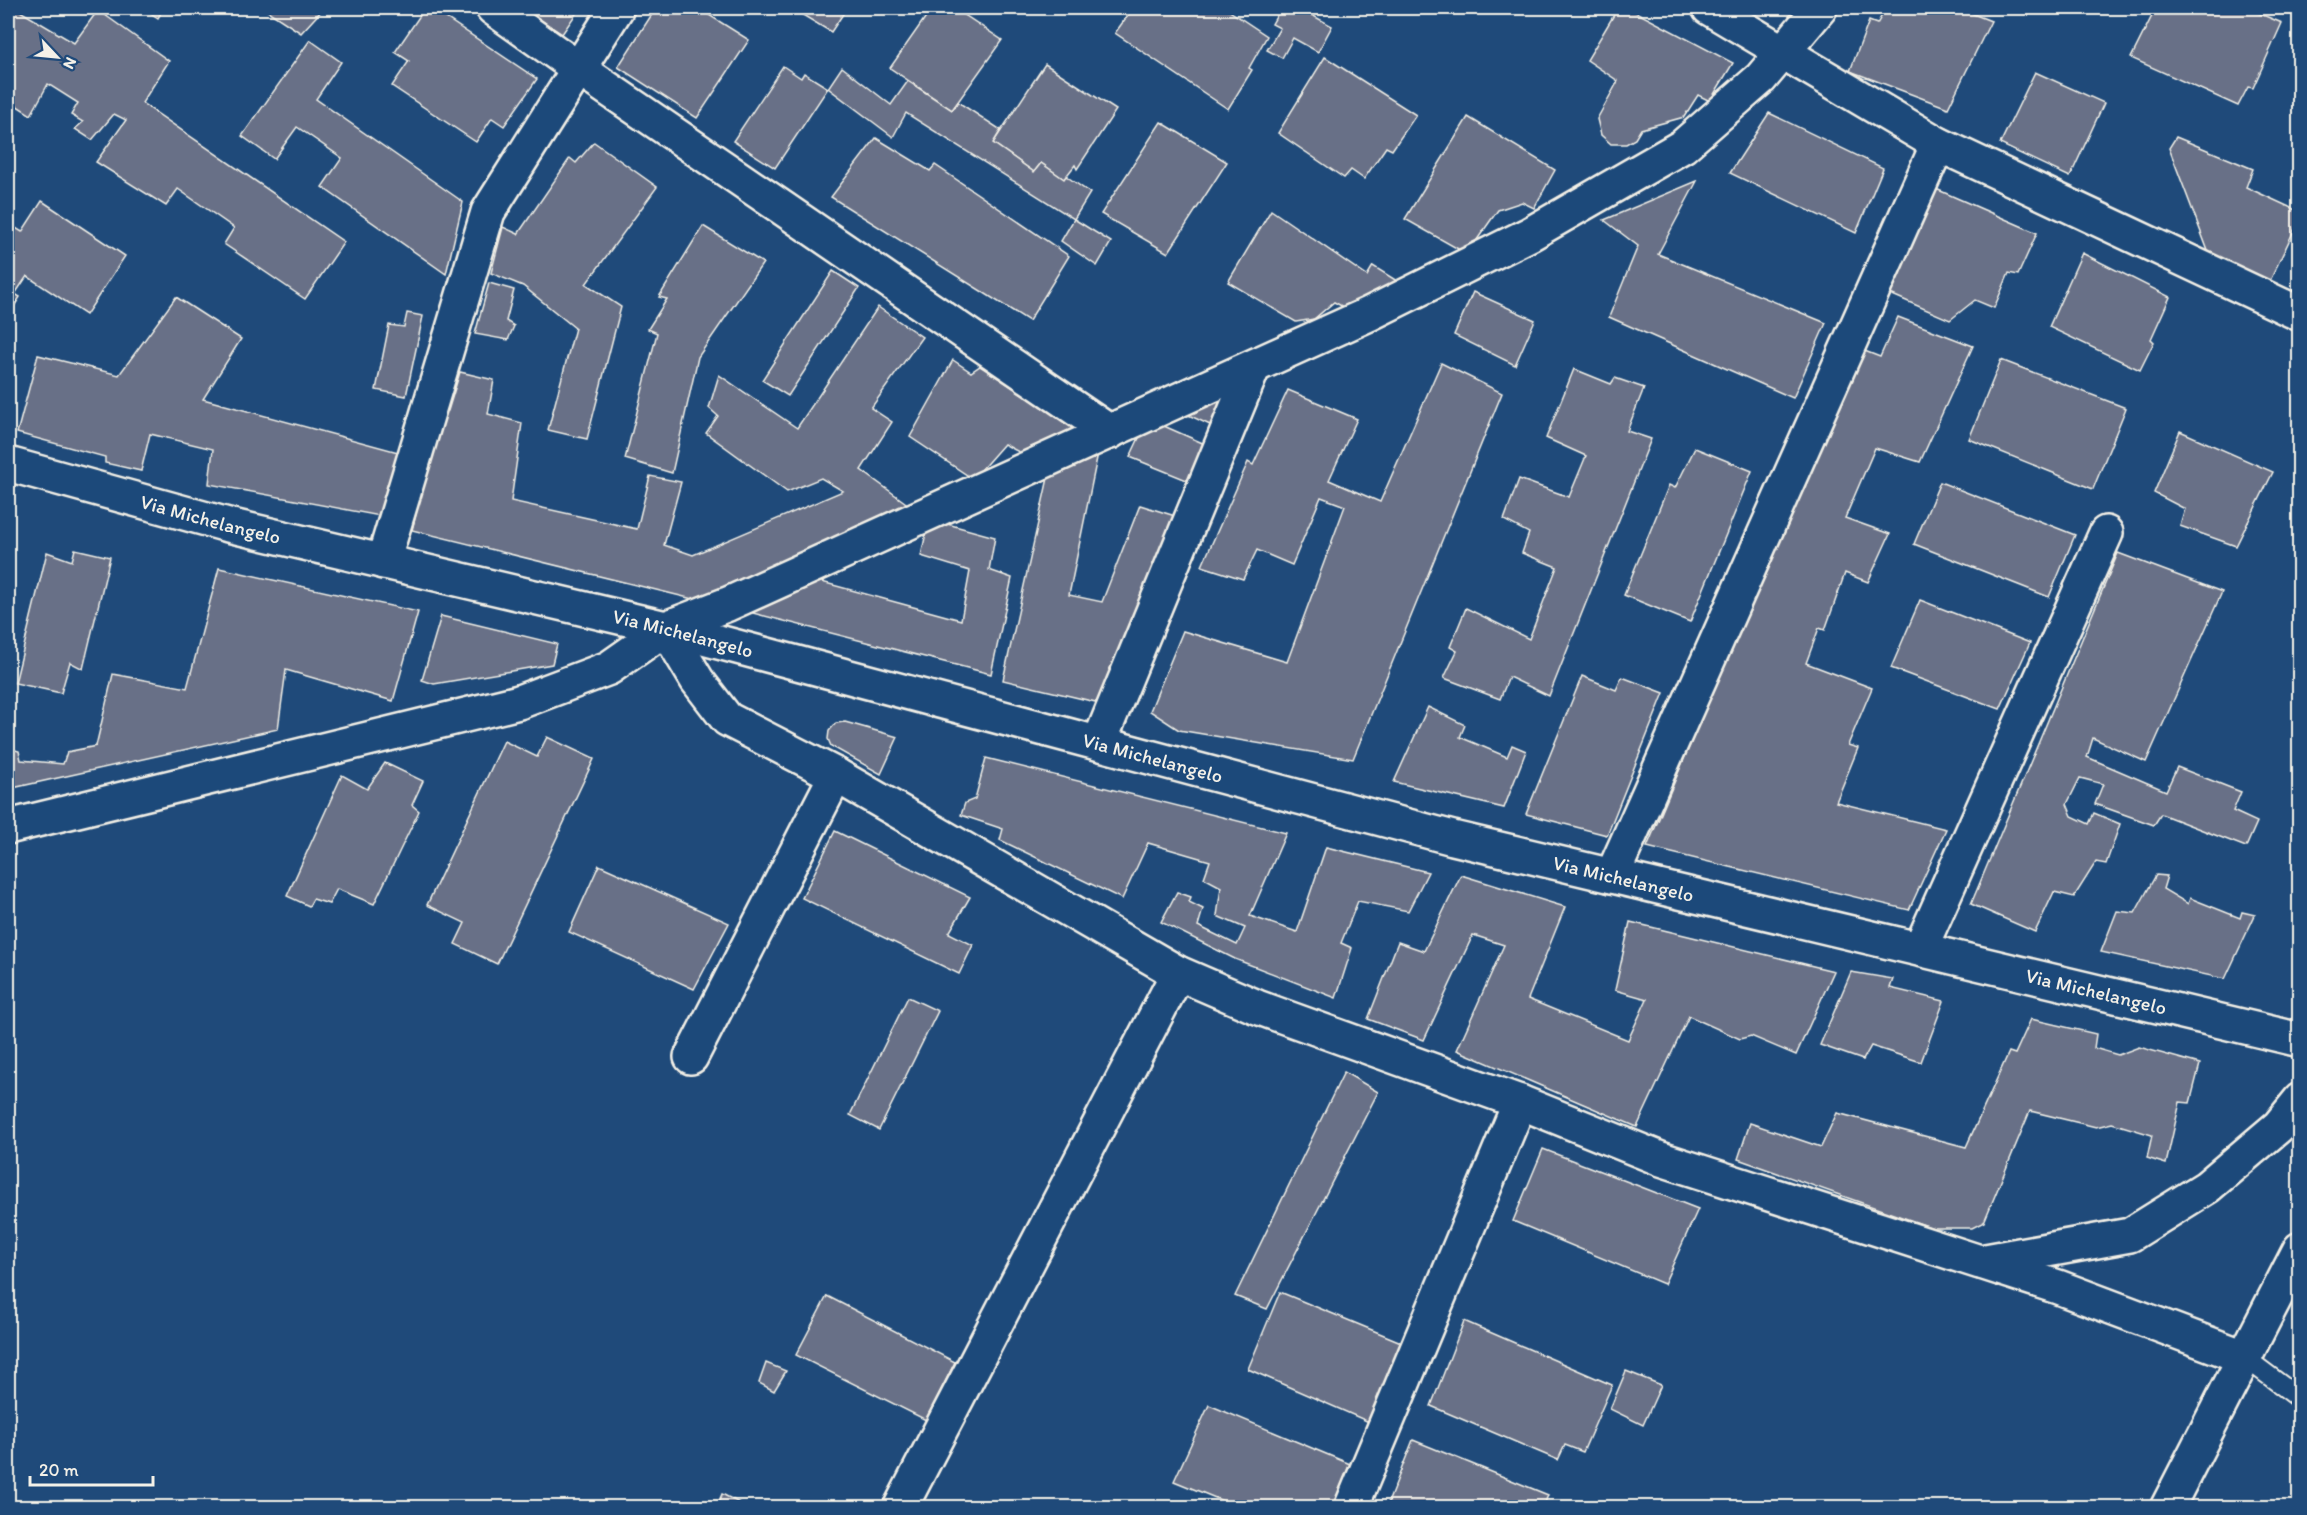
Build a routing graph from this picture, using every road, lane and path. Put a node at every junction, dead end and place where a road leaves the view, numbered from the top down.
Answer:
1 (493, 8) edge
2 (617, 8) edge
3 (1709, 8) edge
4 (1820, 8) edge
5 (1785, 51) junction
6 (579, 69) junction
7 (1938, 144) junction
8 (2300, 314) edge
9 (1253, 368) junction
10 (1110, 432) junction
11 (8, 464) edge
12 (2106, 533) dead end
13 (383, 562) junction
14 (666, 628) junction
15 (1099, 743) junction
16 (836, 775) junction
17 (8, 826) edge
18 (1612, 876) junction
19 (1920, 949) junction
20 (1178, 973) junction
21 (2300, 1040) edge
22 (692, 1057) dead end
23 (2300, 1100) edge
24 (1520, 1102) junction
25 (2300, 1249) edge
26 (1980, 1262) junction
27 (2244, 1357) junction
28 (2300, 1399) edge
29 (900, 1508) edge
30 (1351, 1508) edge
31 (2167, 1508) edge

1 - 6 street
2 - 6 street
3 - 5 street
4 - 5 street
5 - 7 street
5 - 9 street
6 - 10 street
6 - 13 street
7 - 8 street
7 - 18 street
9 - 10 street
9 - 15 street
10 - 14 street
11 - 13 street, Via Michelangelo
12 - 19 street
13 - 14 street, Via Michelangelo
14 - 15 street, Via Michelangelo
14 - 16 street
14 - 17 street
15 - 18 street, Via Michelangelo
16 - 20 street
16 - 22 street
18 - 19 street, Via Michelangelo
19 - 21 street, Via Michelangelo
20 - 24 street
20 - 29 street
23 - 26 street
24 - 26 street
24 - 30 street
25 - 27 street
26 - 27 street
27 - 28 lane
27 - 31 street

